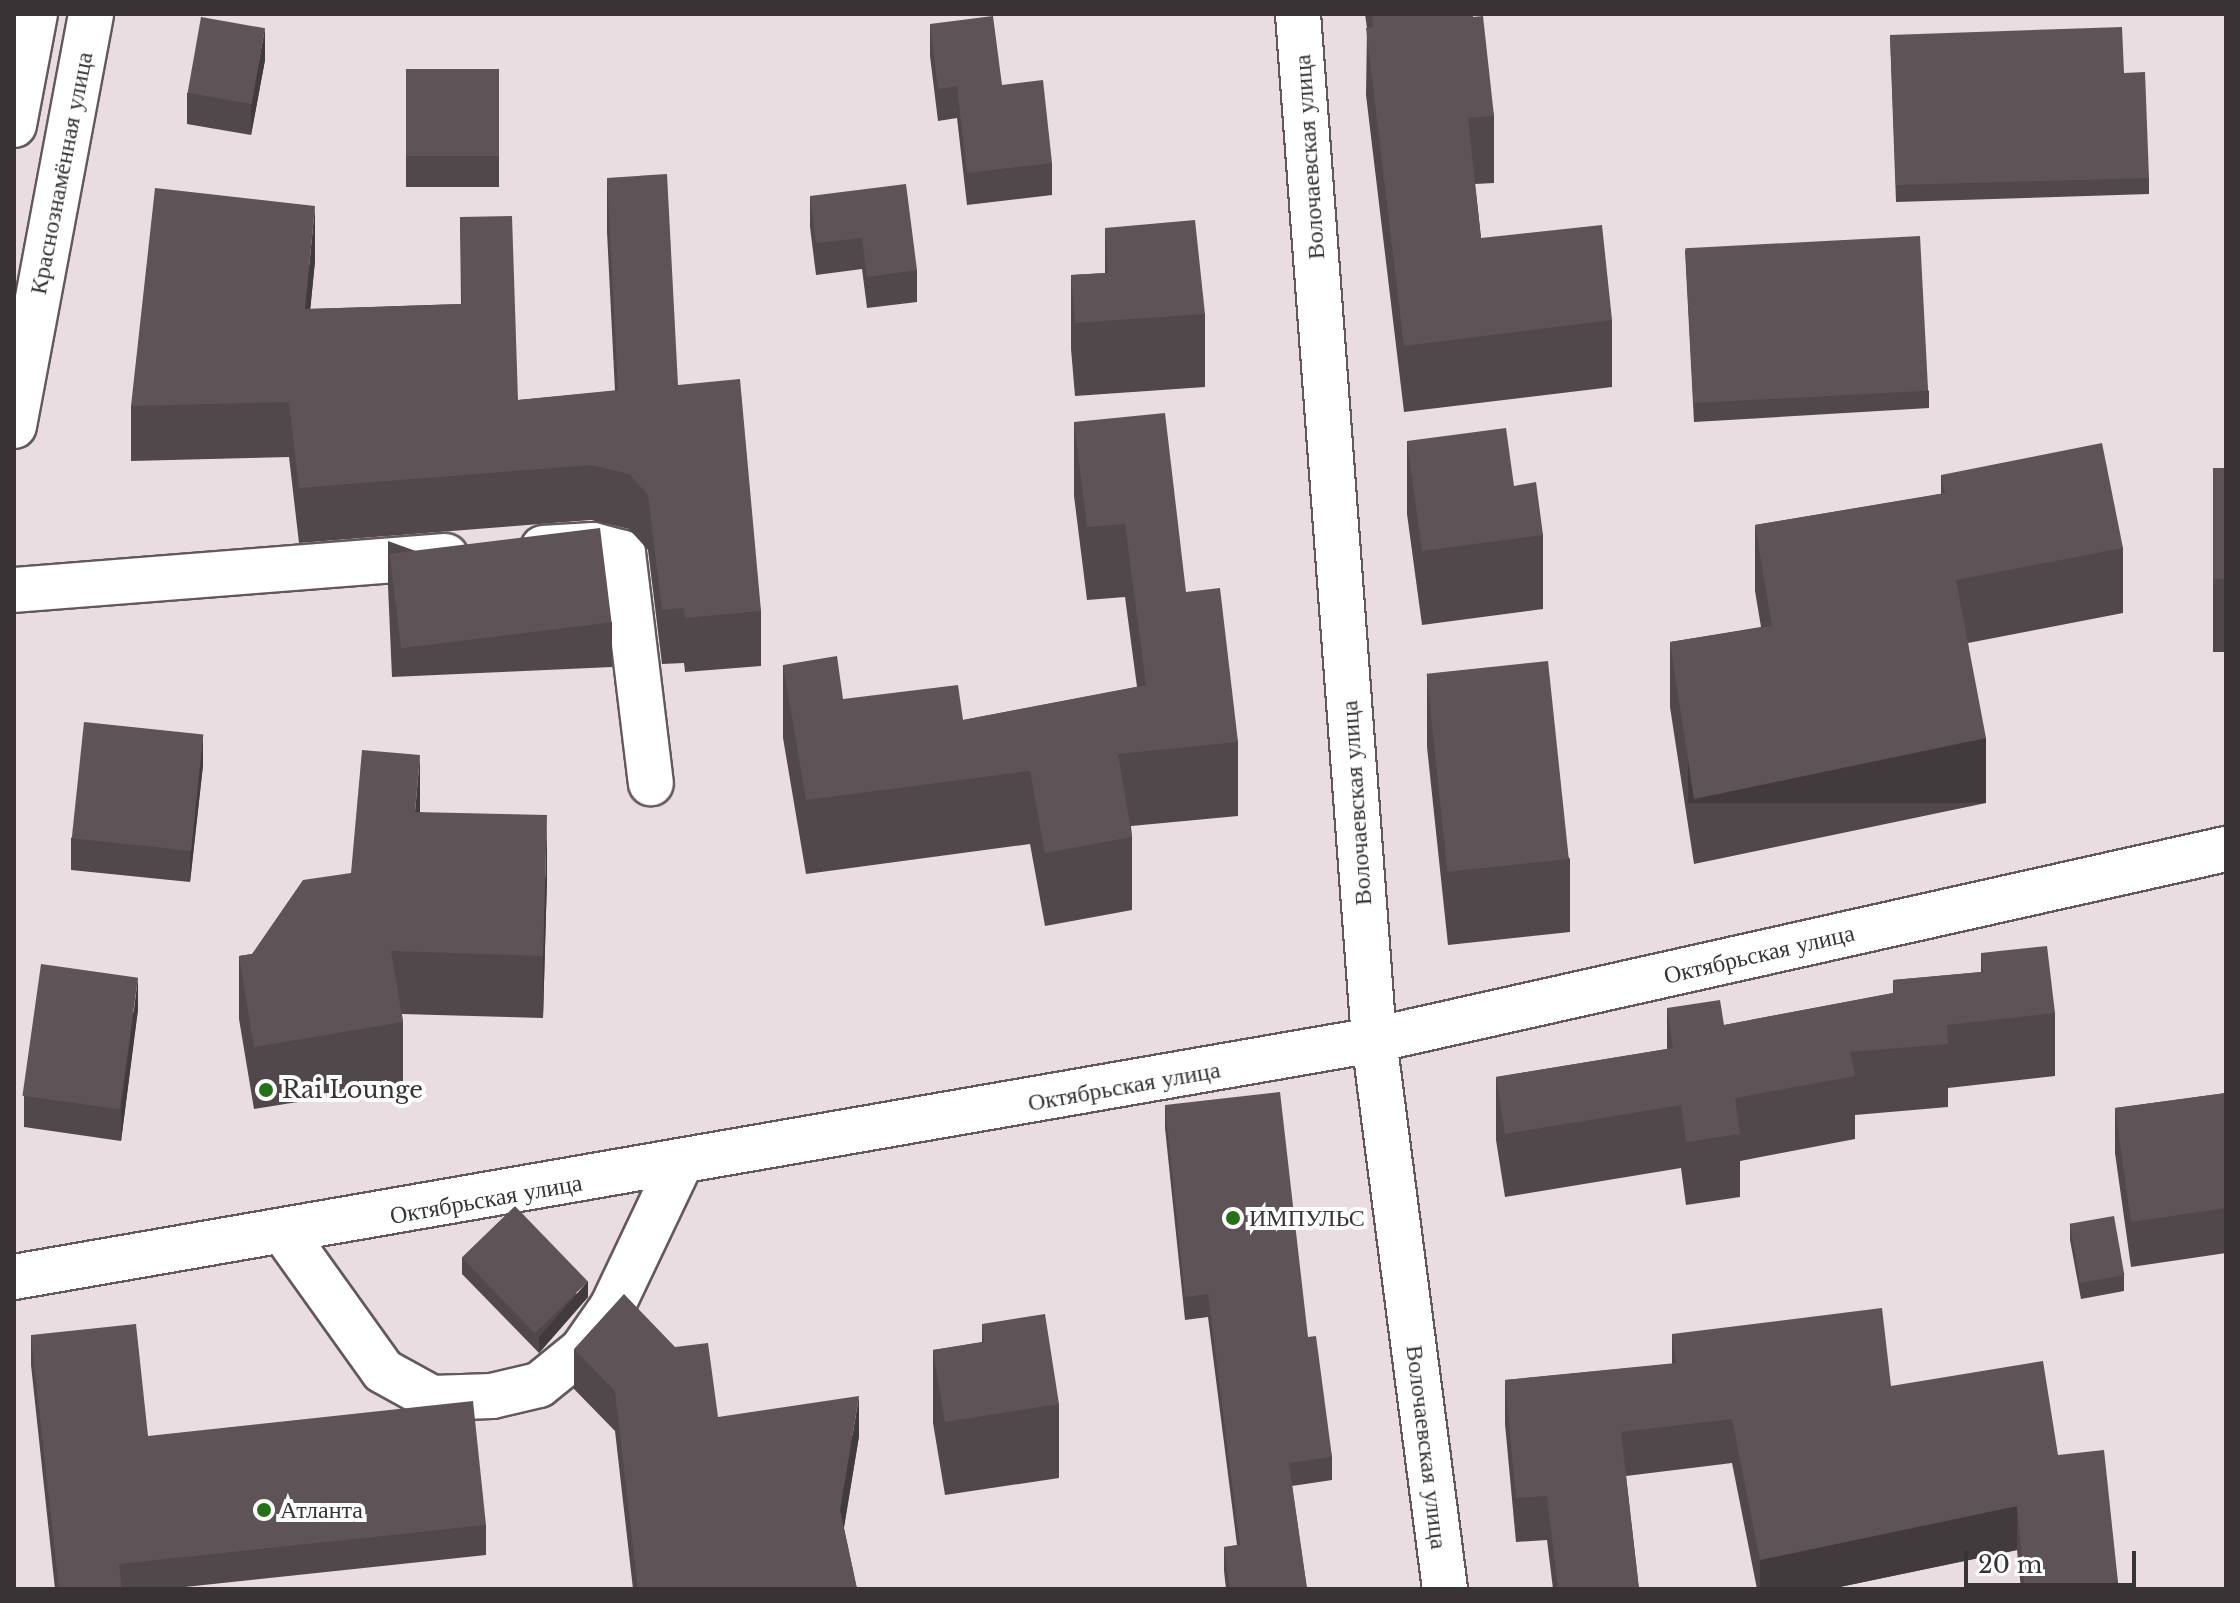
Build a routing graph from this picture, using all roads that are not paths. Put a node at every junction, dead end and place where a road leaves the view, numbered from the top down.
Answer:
1 (35, 14) edge
2 (91, 14) edge
3 (1298, 14) edge
4 (14, 125) edge
5 (14, 426) edge
6 (14, 590) edge
7 (651, 783) dead end
8 (2226, 849) edge
9 (1374, 1040) junction
10 (679, 1166) junction
11 (285, 1234) junction
12 (14, 1277) edge
13 (1445, 1589) edge

1 - 4 main road
2 - 5 main road, Краснознамённая улица
3 - 9 main road, Волочаевская улица
6 - 7 main road
8 - 9 main road, Октябрьская улица
9 - 10 main road, Октябрьская улица
9 - 13 main road, Волочаевская улица
10 - 11 main road, Октябрьская улица
10 - 11 main road
11 - 12 main road, Октябрьская улица

